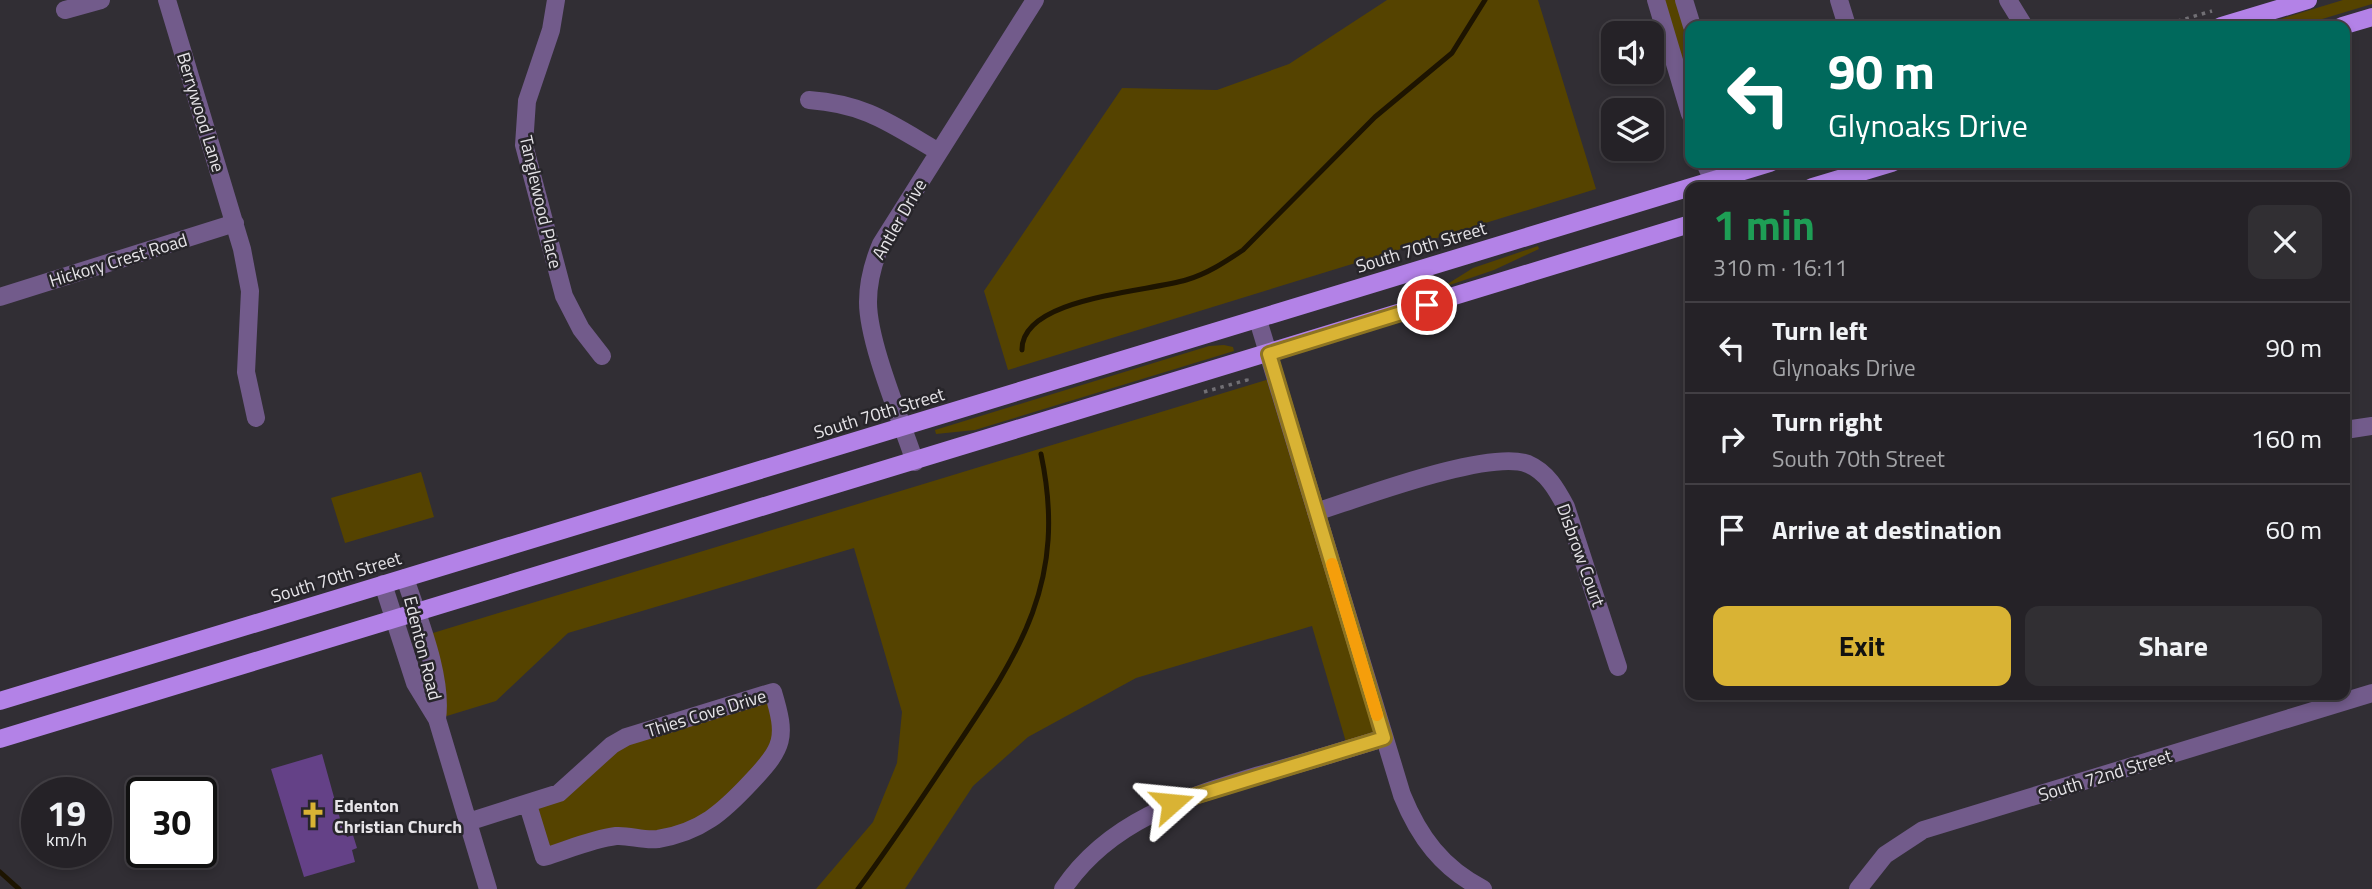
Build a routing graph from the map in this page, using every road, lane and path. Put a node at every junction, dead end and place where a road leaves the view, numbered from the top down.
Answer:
1 (101, 0) edge
2 (167, 0) edge
3 (556, 0) edge
4 (1035, 0) edge
5 (1656, 0) edge
6 (1684, 0) edge
7 (1839, 0) edge
8 (2008, 0) edge
9 (2308, 0) edge
10 (2223, 8) dead end
11 (65, 10) dead end
12 (2372, 17) edge
13 (1690, 21) edge
14 (1845, 21) edge
15 (2021, 21) edge
16 (2178, 21) edge
17 (2238, 21) edge
18 (2350, 24) edge
19 (1685, 97) edge
20 (809, 100) dead end
21 (939, 152) junction
22 (1755, 168) edge
23 (1875, 168) edge
24 (1736, 174) edge
25 (1718, 182) edge
26 (1829, 182) edge
27 (1685, 192) edge
28 (235, 223) junction
29 (1685, 226) edge
30 (0, 297) edge
31 (1258, 320) junction
32 (1269, 354) junction
33 (602, 356) dead end
34 (256, 418) dead end
35 (2372, 426) edge
36 (904, 428) junction
37 (2350, 429) edge
38 (915, 462) junction
39 (1316, 512) junction
40 (405, 578) junction
41 (383, 584) junction
42 (416, 612) junction
43 (393, 619) junction
44 (1618, 667) dead end
45 (2372, 693) edge
46 (2349, 700) edge
47 (2350, 700) edge
48 (0, 701) edge
49 (437, 719) junction
50 (1384, 738) junction
51 (0, 739) edge
52 (528, 805) junction
53 (468, 822) junction
54 (488, 889) edge
55 (1063, 889) edge
56 (1483, 889) edge
57 (1858, 889) edge

1 - 11 street
2 - 28 street, Berrywood Lane
3 - 33 street, Tanglewood Place
4 - 21 street, Antler Drive
5 - 19 street
6 - 13 street
7 - 14 street
8 - 15 street
9 - 17 main road
10 - 16 path
12 - 18 main road
20 - 21 street
21 - 36 street, Antler Drive
22 - 24 main road, South 70th Street
23 - 26 main road
24 - 25 main road, South 70th Street
27 - 31 main road, South 70th Street
28 - 30 street, Hickory Crest Road
28 - 34 street, Berrywood Lane
29 - 32 main road
31 - 32 street
31 - 36 main road, South 70th Street
32 - 38 main road
32 - 39 street
35 - 37 street
36 - 38 street, Antler Drive
36 - 40 main road, South 70th Street
38 - 42 main road
39 - 44 street, Disbrow Court
39 - 50 street
40 - 41 main road, South 70th Street
40 - 42 street, Edenton Road
41 - 43 street, Edenton Road
41 - 48 main road, South 70th Street
42 - 43 main road
42 - 49 street, Edenton Road
43 - 49 street, Edenton Road
43 - 51 main road
45 - 47 street, South 72nd Street
46 - 57 street, South 72nd Street
49 - 53 street, Edenton Road
50 - 55 street
50 - 56 street
52 - 52 street, Thies Cove Drive
52 - 53 street, Thies Cove Drive
53 - 54 street, Edenton Road

